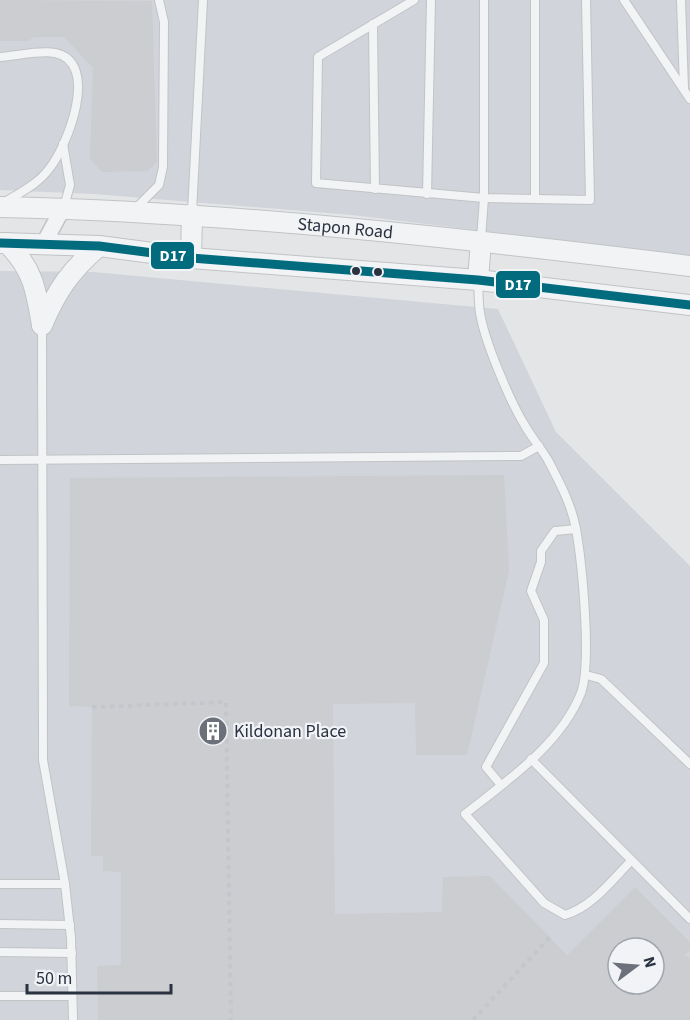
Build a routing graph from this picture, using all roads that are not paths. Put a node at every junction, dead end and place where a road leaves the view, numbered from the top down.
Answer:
1 (159, 0) edge
2 (203, 0) edge
3 (414, 0) edge
4 (431, 0) edge
5 (484, 0) edge
6 (535, 0) edge
7 (586, 0) edge
8 (624, 0) edge
9 (681, 0) edge
10 (373, 24) junction
11 (0, 57) edge
12 (684, 90) junction
13 (690, 99) edge
14 (63, 144) junction
15 (375, 189) junction
16 (427, 194) junction
17 (484, 198) junction
18 (535, 199) junction
19 (0, 206) edge
20 (63, 208) junction
21 (132, 211) junction
22 (192, 214) junction
23 (481, 241) junction
24 (4, 243) edge
25 (44, 243) junction
26 (99, 246) junction
27 (191, 258) junction
28 (690, 266) edge
29 (478, 280) junction
30 (690, 305) edge
31 (42, 325) junction
32 (539, 446) junction
33 (43, 459) junction
34 (0, 460) edge
35 (576, 529) junction
36 (586, 675) junction
37 (531, 759) junction
38 (690, 764) edge
39 (501, 785) junction
40 (631, 861) junction
41 (0, 884) edge
42 (66, 884) junction
43 (690, 920) edge
44 (0, 924) edge
45 (70, 925) junction
46 (0, 952) edge
47 (72, 953) junction
48 (0, 996) edge
49 (72, 996) junction
50 (73, 1020) edge

1 - 21 lane
2 - 22 lane
3 - 10 lane
4 - 16 lane
5 - 17 lane
6 - 18 lane
7 - 18 lane
8 - 12 lane
9 - 12 lane
10 - 15 lane
10 - 15 lane
11 - 14 lane
12 - 13 lane
14 - 19 lane
14 - 20 lane
15 - 16 lane
16 - 17 lane
17 - 18 lane
17 - 23 lane
19 - 20 street, Stapon Road
20 - 21 street, Stapon Road
20 - 25 street
21 - 22 street, Stapon Road
22 - 23 street, Stapon Road
22 - 27 street
23 - 28 street, Stapon Road
23 - 29 street
24 - 25 street
24 - 31 street
25 - 26 street
26 - 27 street
26 - 31 street
27 - 29 street
29 - 30 street
29 - 32 lane
31 - 33 lane
32 - 33 lane
32 - 35 lane
33 - 34 lane
33 - 42 lane
35 - 36 lane
35 - 39 lane
36 - 37 lane
36 - 38 lane
37 - 39 lane
37 - 40 lane
39 - 40 lane
40 - 43 lane
41 - 42 lane
42 - 45 lane
44 - 45 lane
45 - 47 lane
46 - 47 lane
47 - 49 lane
48 - 49 lane
49 - 50 lane

